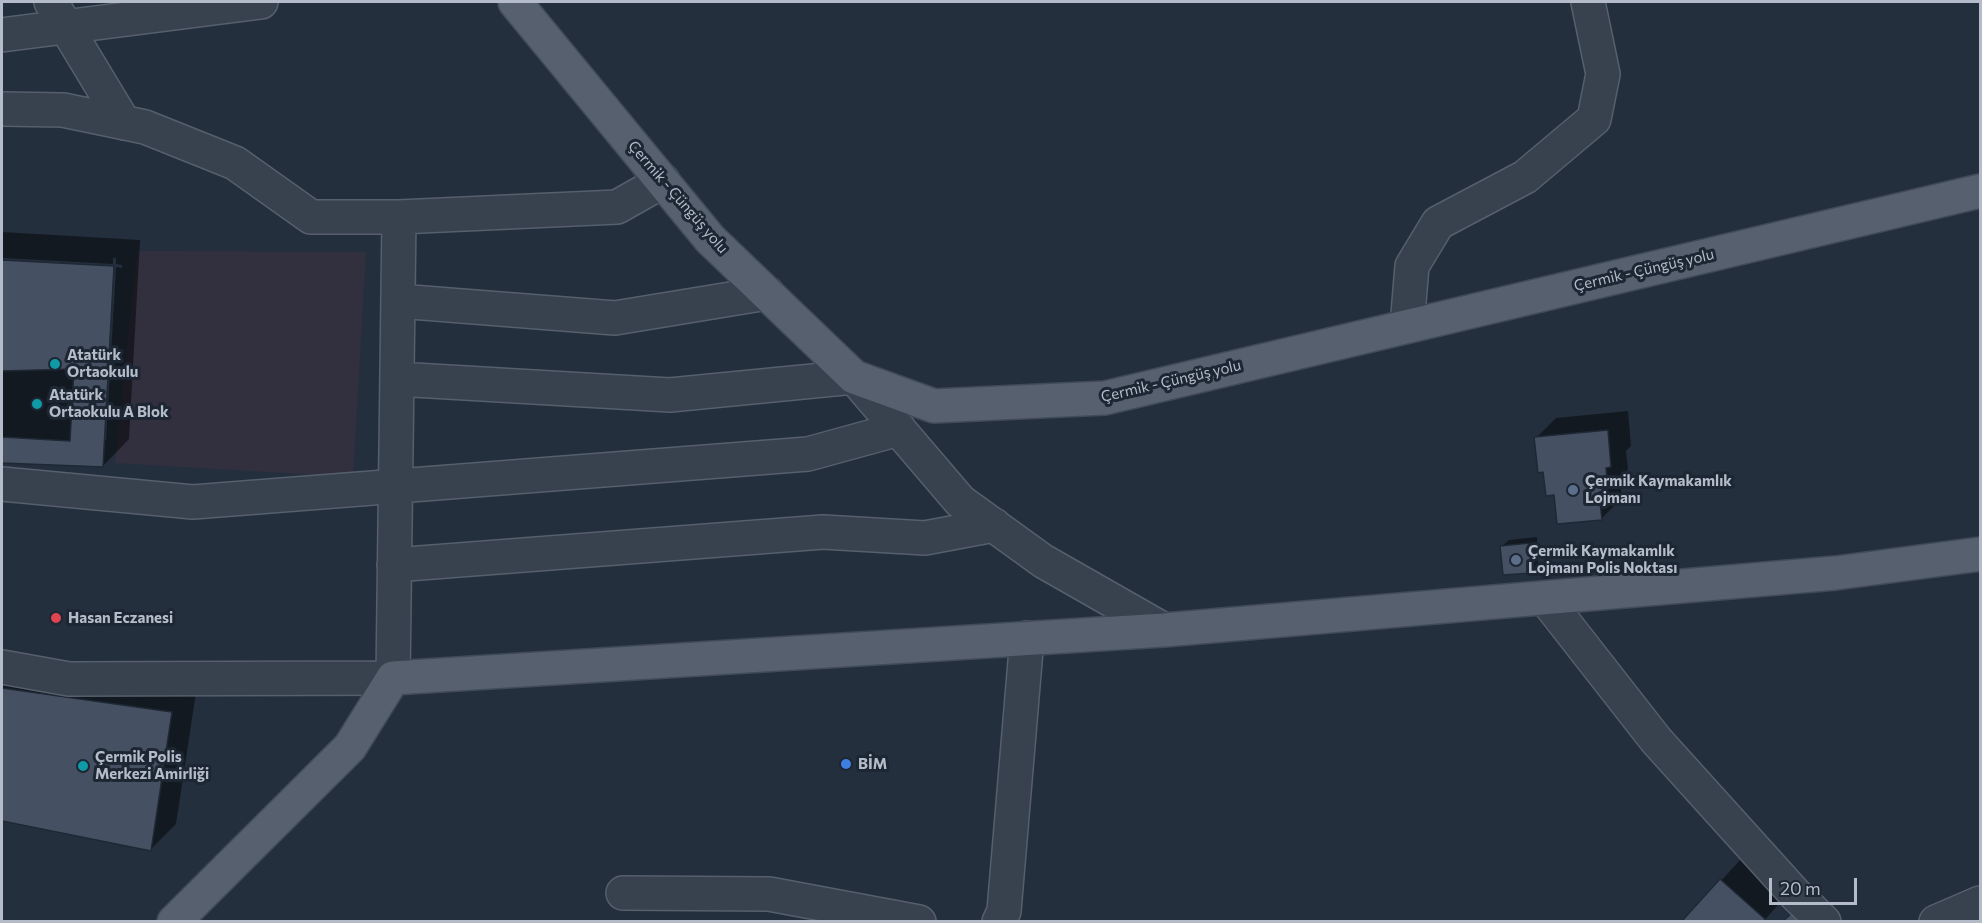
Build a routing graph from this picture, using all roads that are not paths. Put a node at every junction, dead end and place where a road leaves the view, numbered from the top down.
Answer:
1 (261, 2) edge
2 (515, 2) edge
3 (1588, 2) edge
4 (59, 14) edge
5 (2, 35) edge
6 (2, 109) edge
7 (124, 123) junction
8 (663, 181) junction
9 (1980, 191) edge
10 (399, 217) junction
11 (767, 293) junction
12 (398, 301) junction
13 (1407, 326) junction
14 (854, 377) junction
15 (397, 379) junction
16 (899, 429) junction
17 (2, 484) edge
18 (395, 486) junction
19 (994, 525) junction
20 (1980, 554) edge
21 (394, 566) junction
22 (1545, 598) junction
23 (1164, 630) junction
24 (1027, 638) junction
25 (2, 667) edge
26 (393, 678) junction
27 (623, 893) dead end
28 (1980, 903) edge
29 (174, 921) edge
30 (919, 921) edge
31 (999, 921) edge
32 (1824, 921) edge
33 (1936, 921) edge

1 - 4 street
2 - 8 main road, Çermik - Çüngüş yolu
3 - 13 street
4 - 5 street
4 - 7 street
6 - 7 street
7 - 10 street
8 - 10 street
8 - 11 main road, Çermik - Çüngüş yolu
9 - 13 main road, Çermik - Çüngüş yolu
10 - 12 street
11 - 12 street
11 - 14 main road, Çermik - Çüngüş yolu
12 - 15 street
13 - 14 main road, Çermik - Çüngüş yolu
14 - 15 street
14 - 16 street
15 - 18 street
16 - 18 street
16 - 19 street
17 - 18 street
18 - 21 street
19 - 21 street
19 - 23 street
20 - 22 main road
21 - 26 street
22 - 23 main road
22 - 32 street
23 - 24 main road
24 - 26 main road
24 - 31 street
25 - 26 street
26 - 29 main road
27 - 30 street
28 - 33 street

